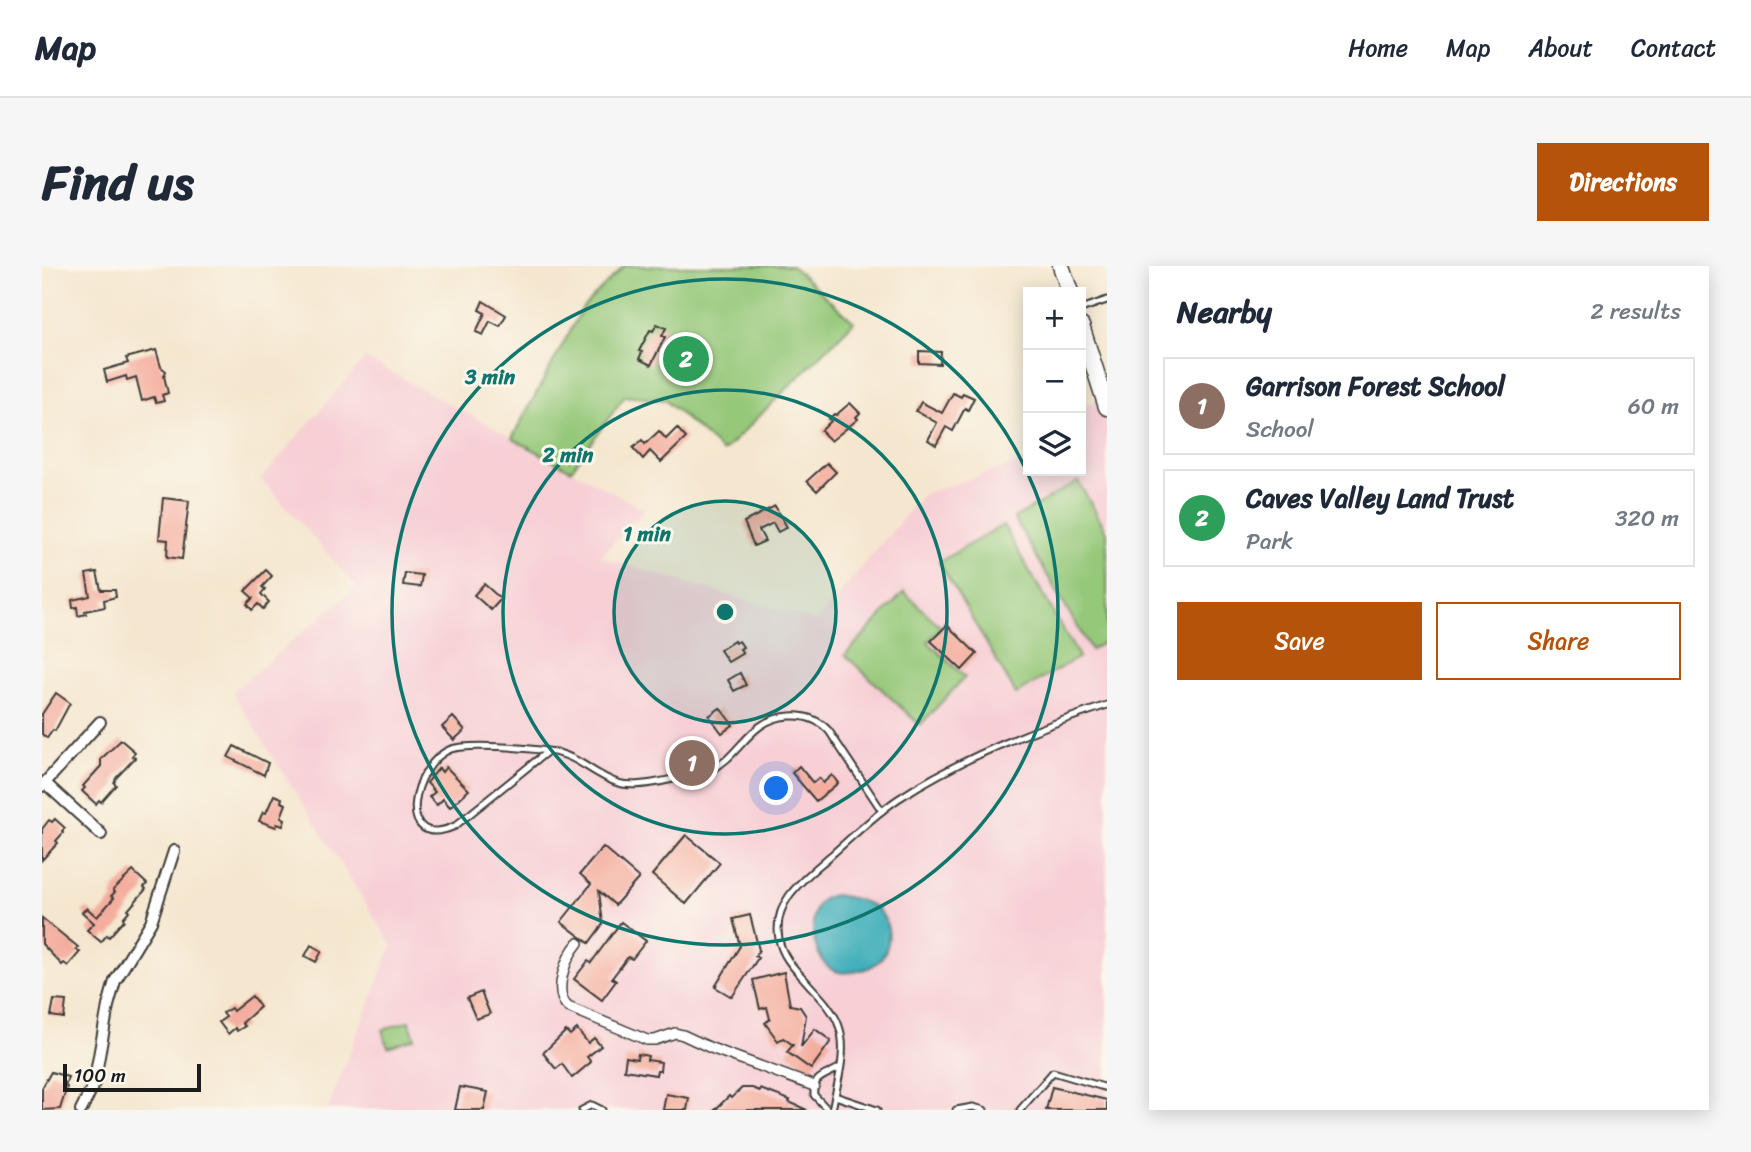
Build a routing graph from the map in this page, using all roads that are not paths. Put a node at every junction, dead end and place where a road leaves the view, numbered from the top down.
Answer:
1 (1061, 266) edge
2 (1068, 287) edge
3 (1107, 300) edge
4 (1086, 307) edge
5 (1086, 342) edge
6 (1107, 407) edge
7 (1107, 705) edge
8 (100, 722) dead end
9 (548, 751) junction
10 (44, 785) edge
11 (882, 811) junction
12 (102, 834) dead end
13 (174, 851) dead end
14 (578, 943) dead end
15 (839, 1068) junction
16 (814, 1086) junction
17 (1107, 1088) edge
18 (835, 1096) junction
19 (81, 1110) edge
20 (582, 1110) edge
21 (602, 1110) edge
22 (830, 1110) edge
23 (877, 1110) edge
24 (956, 1110) edge
25 (984, 1110) edge
26 (1020, 1110) edge

1 - 2 main road
3 - 4 lane
5 - 6 main road
7 - 11 lane
8 - 10 street
9 - 9 lane
9 - 11 lane
10 - 12 street
11 - 15 lane
13 - 19 street
14 - 16 street
15 - 16 lane
15 - 18 lane
16 - 22 lane
17 - 26 lane
18 - 22 lane
18 - 23 lane
20 - 21 lane
24 - 25 lane

